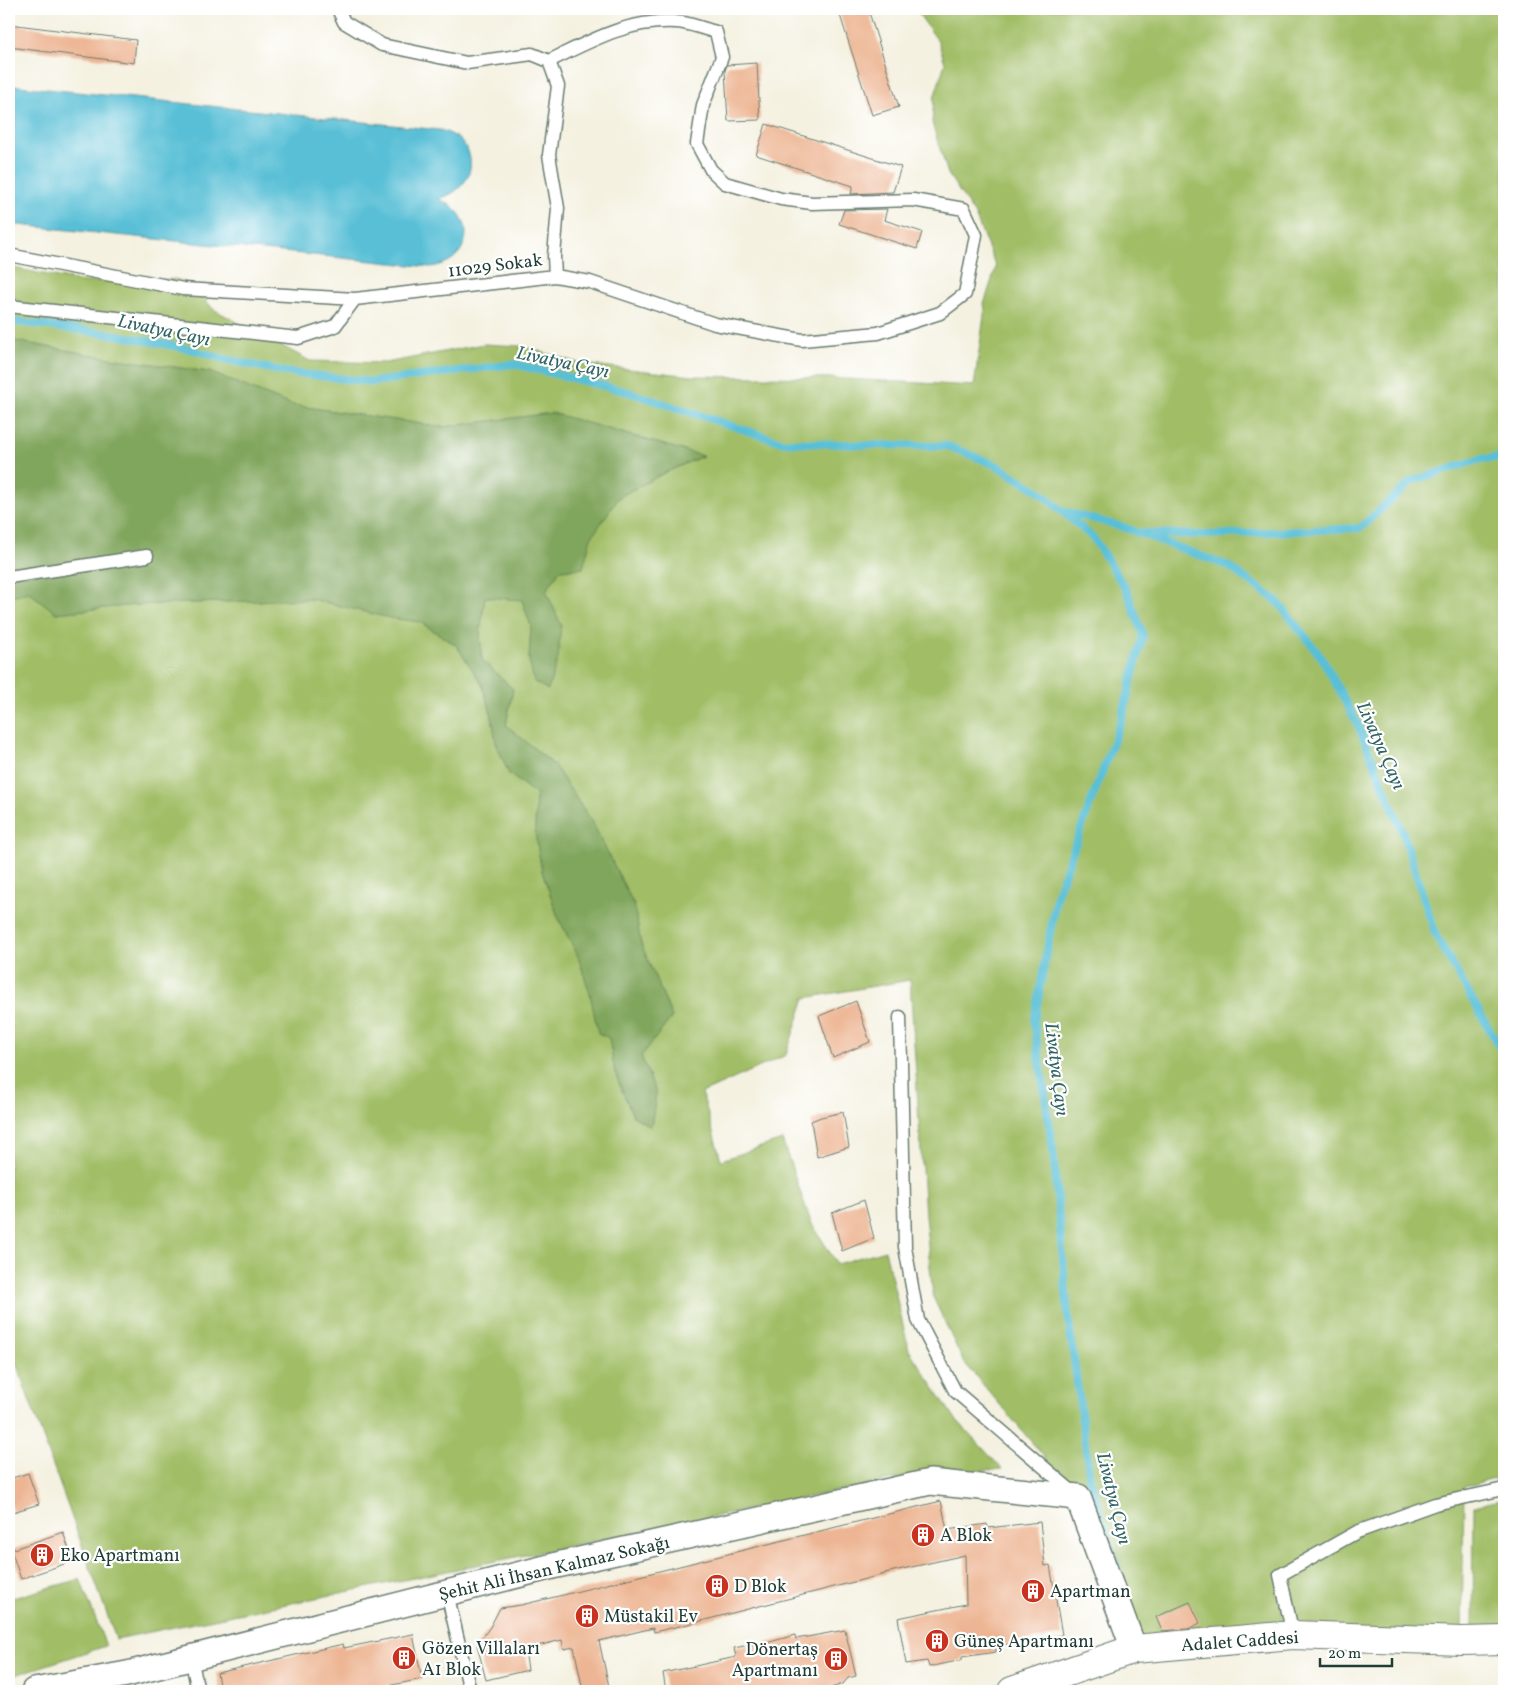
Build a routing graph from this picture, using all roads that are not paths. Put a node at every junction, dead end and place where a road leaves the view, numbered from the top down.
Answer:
1 (338, 9) edge
2 (549, 62) junction
3 (9, 255) edge
4 (555, 276) junction
5 (355, 299) junction
6 (9, 306) edge
7 (147, 556) dead end
8 (9, 577) edge
9 (900, 1017) dead end
10 (1504, 1489) edge
11 (1078, 1497) junction
12 (447, 1593) junction
13 (1293, 1635) junction
14 (1504, 1640) edge
15 (1134, 1649) junction
16 (190, 1657) junction
17 (34, 1691) edge
18 (198, 1691) edge
19 (470, 1691) edge
20 (1012, 1691) edge

1 - 2 lane
2 - 4 lane, 11029 Sokak
2 - 4 lane
3 - 5 lane, 11029 Sokak
4 - 5 lane, 11029 Sokak
5 - 6 lane
7 - 8 lane
9 - 11 lane
10 - 13 lane
11 - 12 street, Şehit Ali İhsan Kalmaz Sokağı
11 - 15 street
12 - 16 street, Şehit Ali İhsan Kalmaz Sokağı
12 - 19 lane
13 - 14 street, Adalet Caddesi
13 - 15 street, Adalet Caddesi
15 - 20 street, Adalet Caddesi
16 - 17 street, Şehit Ali İhsan Kalmaz Sokağı
16 - 18 lane

